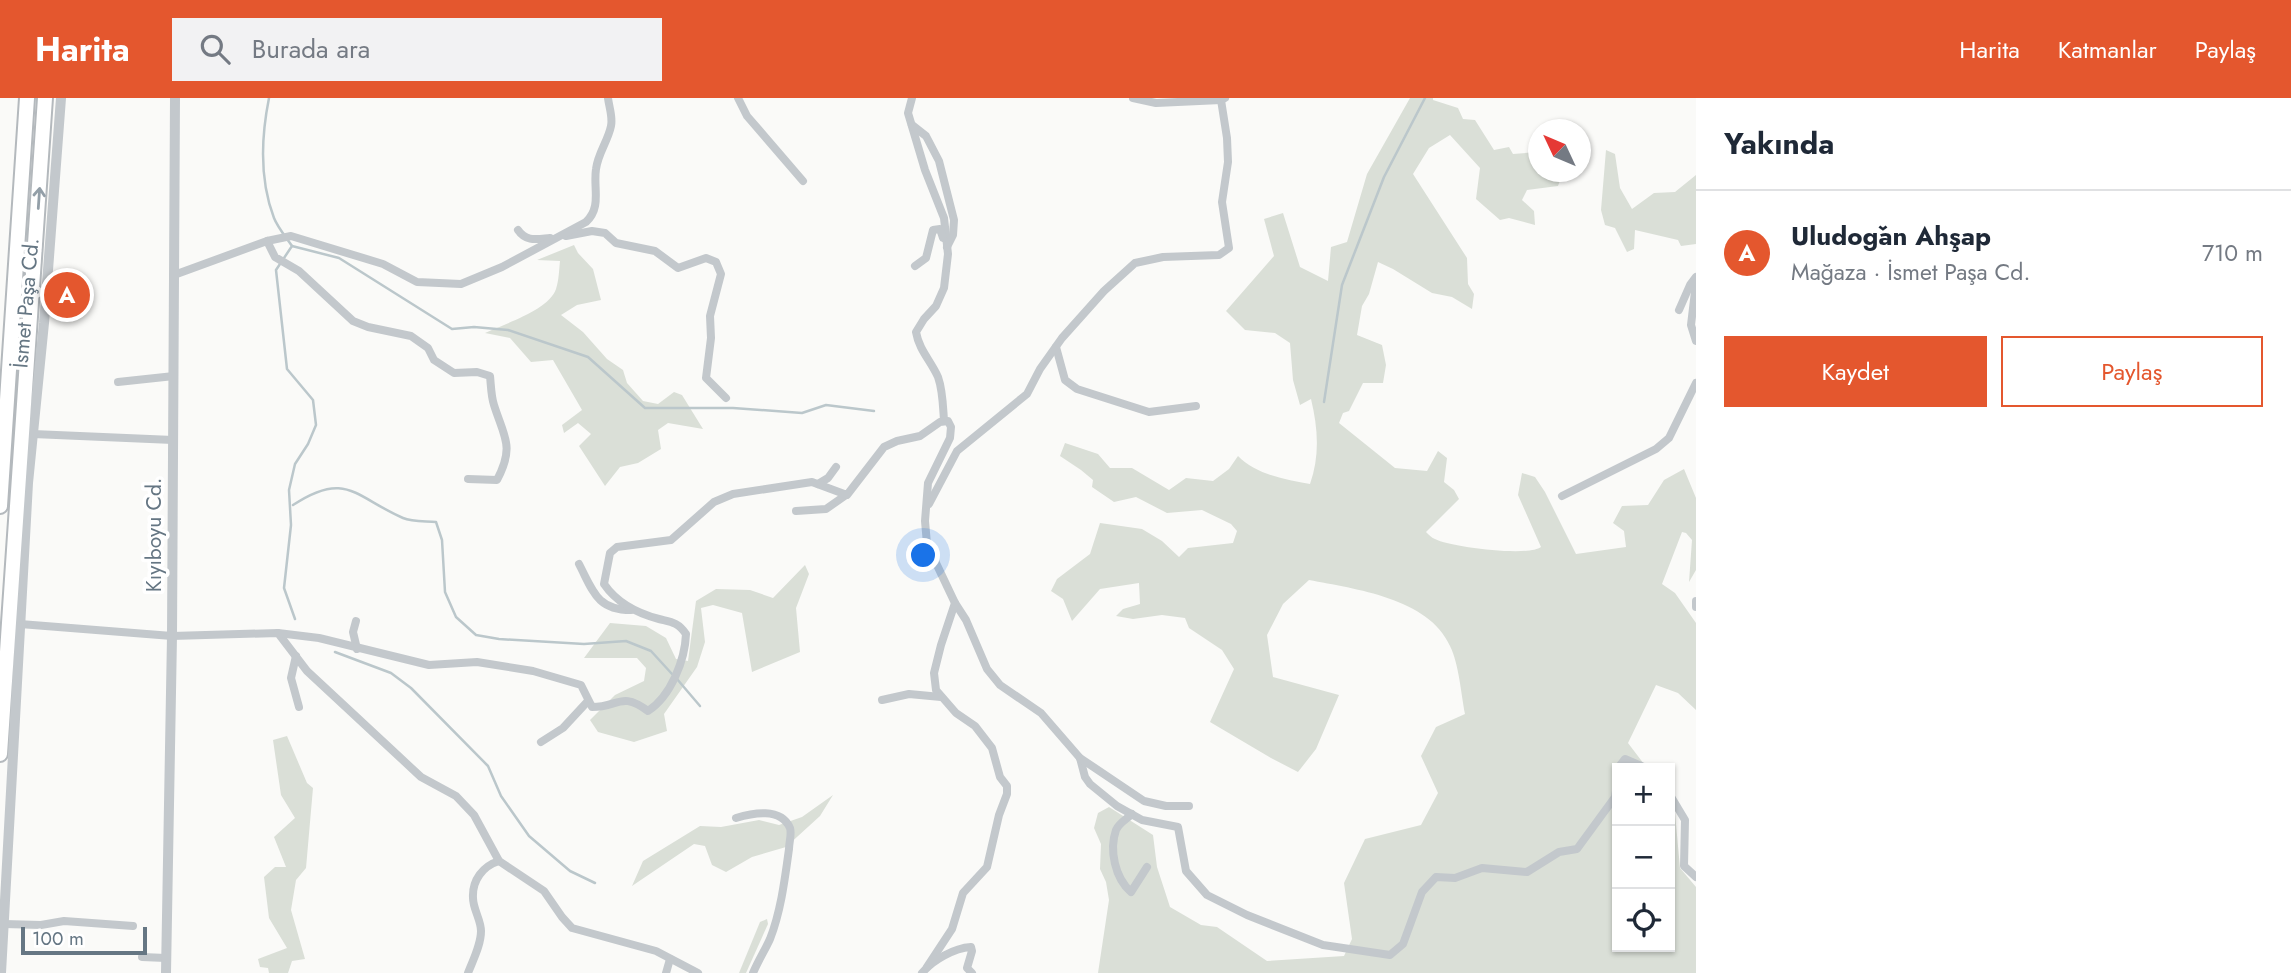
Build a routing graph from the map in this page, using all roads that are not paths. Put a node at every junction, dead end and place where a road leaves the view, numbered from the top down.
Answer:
1 (27, 98) edge
2 (45, 98) edge
3 (61, 98) edge
4 (175, 98) edge
5 (608, 98) edge
6 (738, 98) edge
7 (912, 98) edge
8 (1133, 98) edge
9 (1223, 99) edge
10 (912, 125) junction
11 (803, 181) dead end
12 (518, 230) dead end
13 (555, 238) junction
14 (267, 241) junction
15 (948, 250) junction
16 (915, 266) dead end
17 (174, 275) junction
18 (1696, 277) edge
19 (1696, 283) edge
20 (1679, 310) dead end
21 (1696, 341) edge
22 (1056, 346) junction
23 (174, 376) junction
24 (118, 382) dead end
25 (1696, 383) edge
26 (726, 398) dead end
27 (1196, 406) dead end
28 (944, 421) junction
29 (33, 434) junction
30 (173, 440) junction
31 (836, 467) dead end
32 (468, 479) dead end
33 (818, 484) junction
34 (846, 495) junction
35 (1562, 496) dead end
36 (0, 506) edge
37 (927, 507) junction
38 (796, 511) dead end
39 (579, 564) dead end
40 (1696, 601) edge
41 (955, 603) junction
42 (1696, 607) edge
43 (637, 610) junction
44 (356, 621) dead end
45 (20, 624) junction
46 (278, 633) junction
47 (172, 636) junction
48 (357, 649) junction
49 (296, 656) junction
50 (940, 696) junction
51 (882, 700) dead end
52 (587, 701) junction
53 (299, 706) dead end
54 (541, 742) dead end
55 (0, 754) edge
56 (1080, 758) junction
57 (1612, 801) edge
58 (1675, 803) edge
59 (1189, 806) dead end
60 (1132, 814) junction
61 (736, 818) dead end
62 (499, 861) junction
63 (1147, 867) dead end
64 (1696, 877) edge
65 (4, 924) junction
66 (133, 926) dead end
67 (142, 957) dead end
68 (166, 958) junction
69 (670, 958) junction
70 (925, 970) edge
71 (1, 973) edge
72 (166, 973) edge
73 (468, 973) edge
74 (666, 973) edge
75 (698, 973) edge
76 (753, 973) edge
77 (972, 973) edge

1 - 36 highway
55 -> 2 highway
3 - 29 street, İsmet Paşa Cd.
4 - 17 street, Kıyıboyu Cd.
5 - 13 street
6 - 11 street
7 - 10 street
8 - 9 street
9 - 22 street
10 - 15 street
10 - 15 street
12 - 13 street
13 - 14 street
13 - 26 street
14 - 17 street
14 - 32 street
15 - 16 street
15 - 28 street
17 - 23 street, Kıyıboyu Cd.
18 - 20 street
19 - 21 street
22 - 27 street
22 - 37 street
23 - 24 street
23 - 30 street, Kıyıboyu Cd.
25 - 35 street
28 - 34 street
28 - 37 street
29 - 30 street
29 - 45 street, İsmet Paşa Cd.
30 - 47 street, Kıyıboyu Cd.
31 - 33 street
33 - 34 street
33 - 43 street
34 - 38 street
37 - 41 street
39 - 43 street
40 - 42 street
41 - 50 street
41 - 56 street
43 - 52 street
44 - 48 street
45 - 47 street
45 - 65 street, İsmet Paşa Cd.
46 - 47 street
46 - 48 street
46 - 49 street
47 - 68 street, Kıyıboyu Cd.
48 - 52 street
49 - 53 street
49 - 62 street
50 - 51 street
50 - 70 street
52 - 54 street
56 - 59 street
56 - 60 street
57 - 60 street
58 - 64 street
60 - 63 street
61 - 76 street
62 - 69 street
62 - 73 street
65 - 66 street
65 - 71 street, İsmet Paşa Cd.
67 - 68 street
68 - 72 street, Kıyıboyu Cd.
69 - 74 street
69 - 75 street
70 - 77 street

